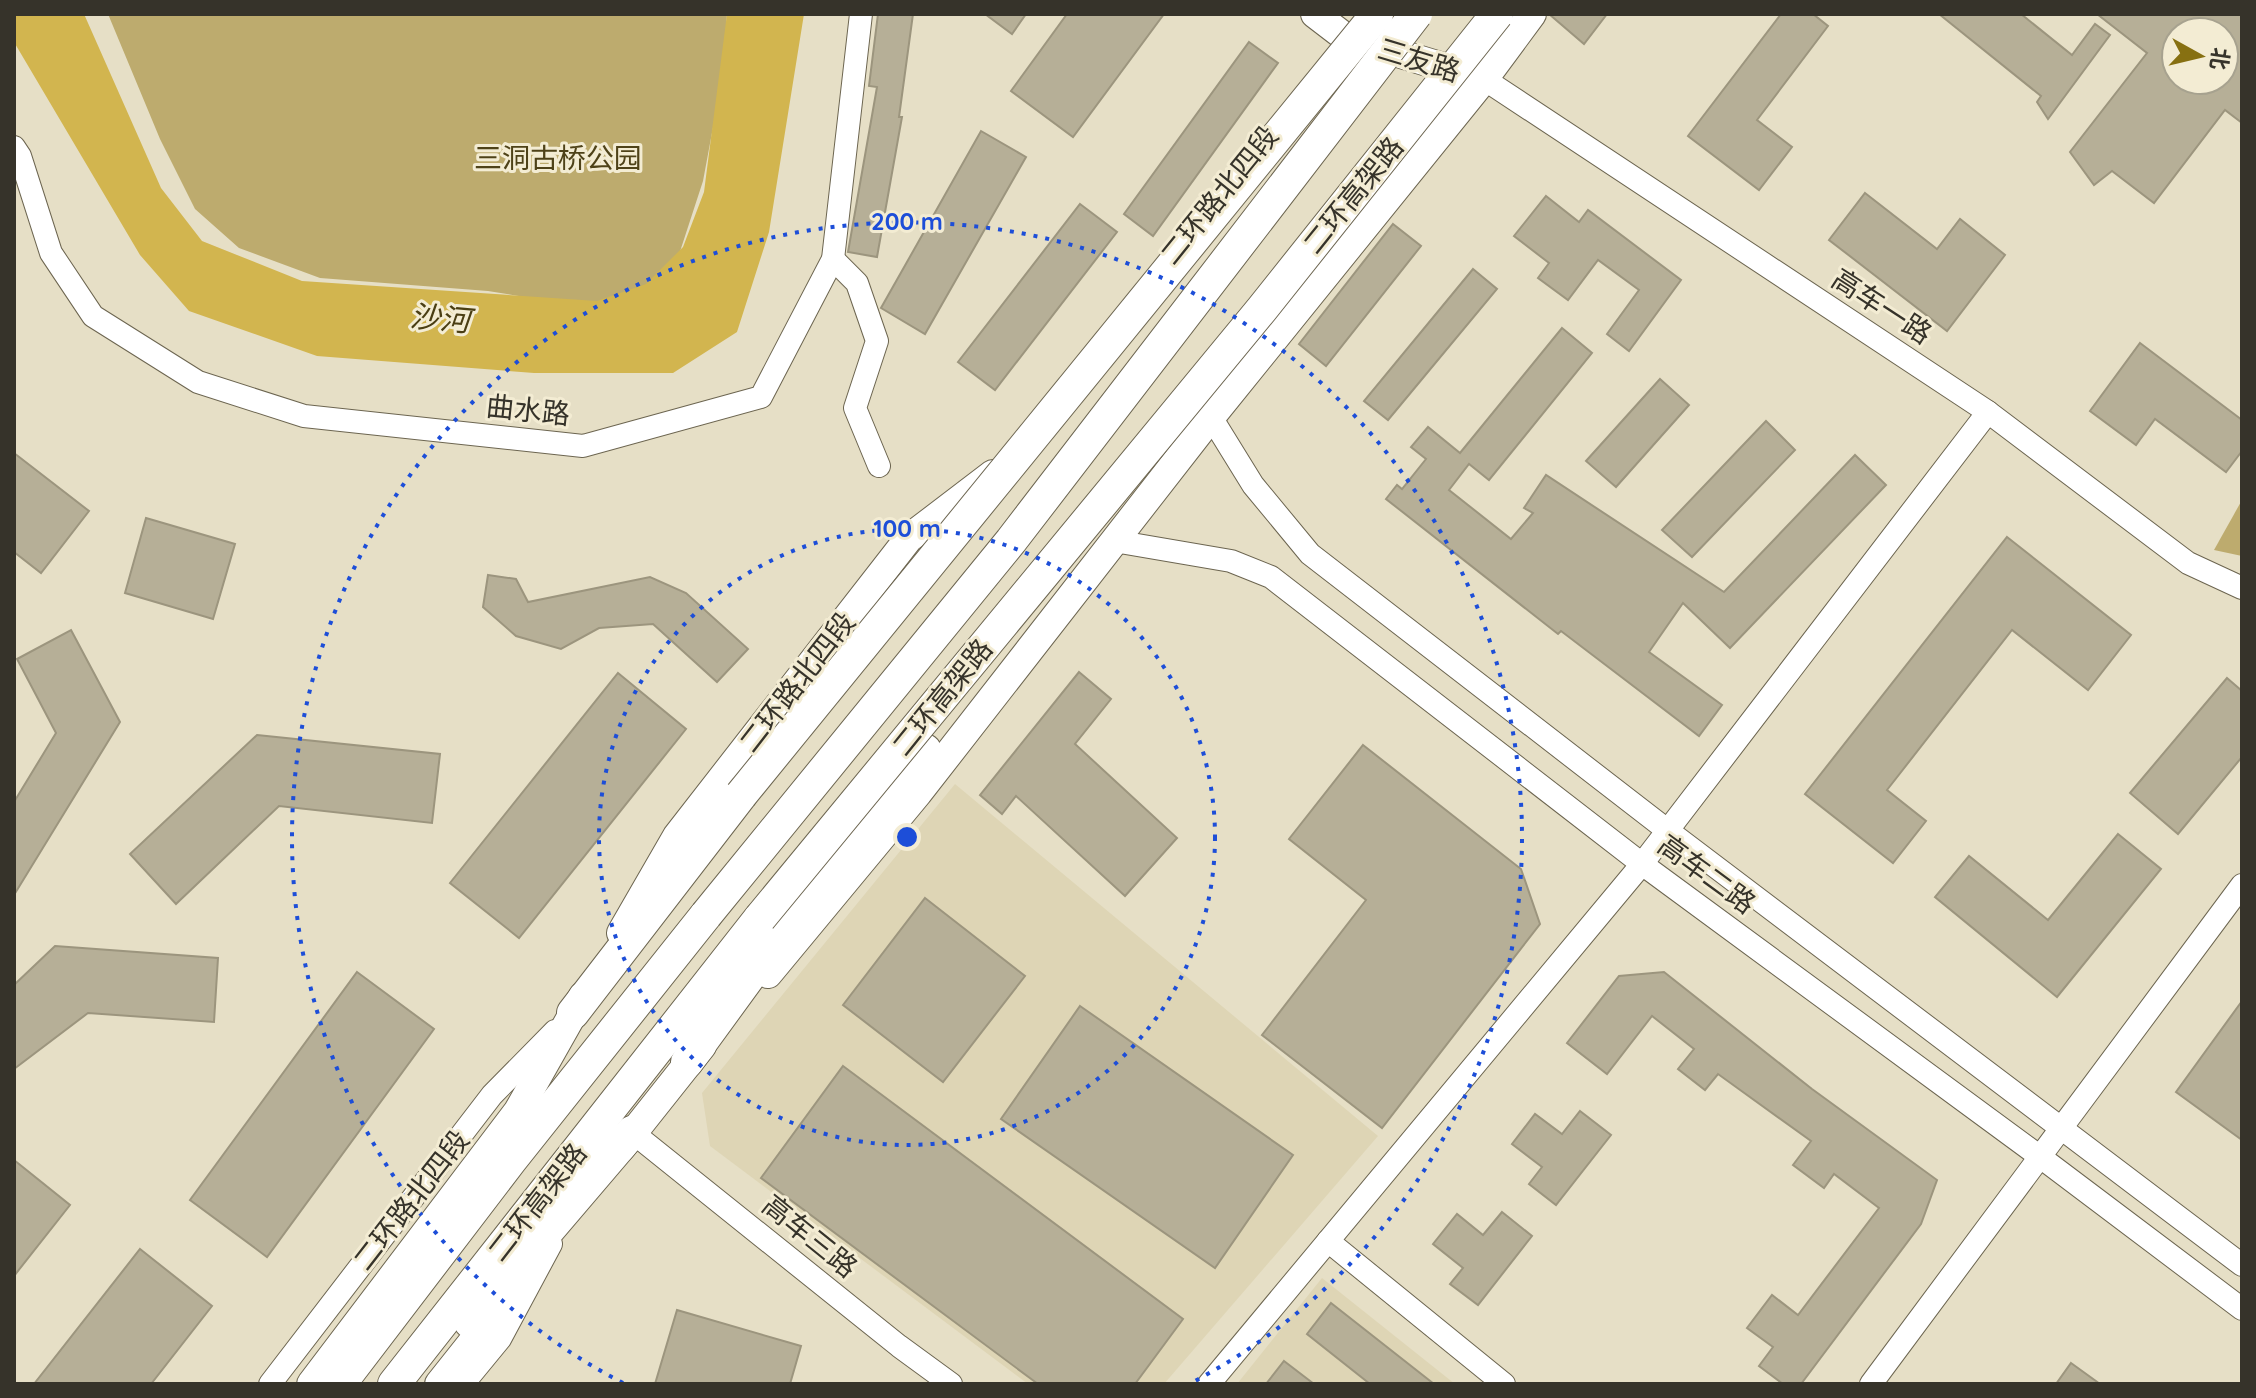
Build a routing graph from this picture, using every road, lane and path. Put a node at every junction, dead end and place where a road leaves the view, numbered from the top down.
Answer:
1 (861, 14) edge
2 (1315, 14) edge
3 (1364, 14) edge
4 (1377, 14) edge
5 (1416, 14) edge
6 (1497, 14) edge
7 (1513, 14) edge
8 (1532, 14) edge
9 (1345, 37) junction
10 (1484, 79) junction
11 (14, 147) edge
12 (833, 259) junction
13 (1988, 412) junction
14 (1211, 417) junction
15 (879, 466) dead end
16 (1114, 541) junction
17 (2242, 588) edge
18 (1667, 830) junction
19 (1642, 864) junction
20 (2242, 885) edge
21 (573, 1013) junction
22 (687, 1062) junction
23 (2064, 1128) junction
24 (632, 1132) junction
25 (2039, 1156) junction
26 (1328, 1241) junction
27 (551, 1244) junction
28 (2242, 1265) edge
29 (2242, 1309) edge
30 (270, 1384) edge
31 (311, 1384) edge
32 (340, 1384) edge
33 (394, 1384) edge
34 (421, 1384) edge
35 (439, 1384) edge
36 (463, 1384) edge
37 (951, 1384) edge
38 (1209, 1384) edge
39 (1504, 1384) edge
40 (1871, 1384) edge

1 - 12 street, 曲水路
2 - 9 main road, 三友路
3 - 9 main road, 二环路北四段
4 - 21 highway, bridge
5 - 32 highway, 二环高架路, bridge
6 - 33 highway, 二环高架路, bridge
7 - 22 highway
8 - 10 main road
9 - 10 main road, 三友路
9 - 21 main road, 二环路北四段
10 - 13 street, 高车一路
10 - 14 main road
11 - 12 street, 曲水路
12 - 15 street
13 - 17 street, 高车一路
13 - 18 street
14 - 16 main road
14 - 18 street, 高车二路
16 - 19 street, 高车二路
16 - 22 main road
18 - 19 street
18 - 23 street, 高车二路
19 - 25 street, 高车二路
19 - 26 street
20 - 23 street
21 - 30 street, 二环路北四段
21 - 31 main road
22 - 24 main road
23 - 25 street
23 - 28 street, 高车二路
24 - 27 main road
24 - 34 highway
24 - 37 street, 高车三路
25 - 29 street, 高车二路
25 - 40 street
26 - 38 street
26 - 39 street
27 - 35 main road
27 - 36 street

